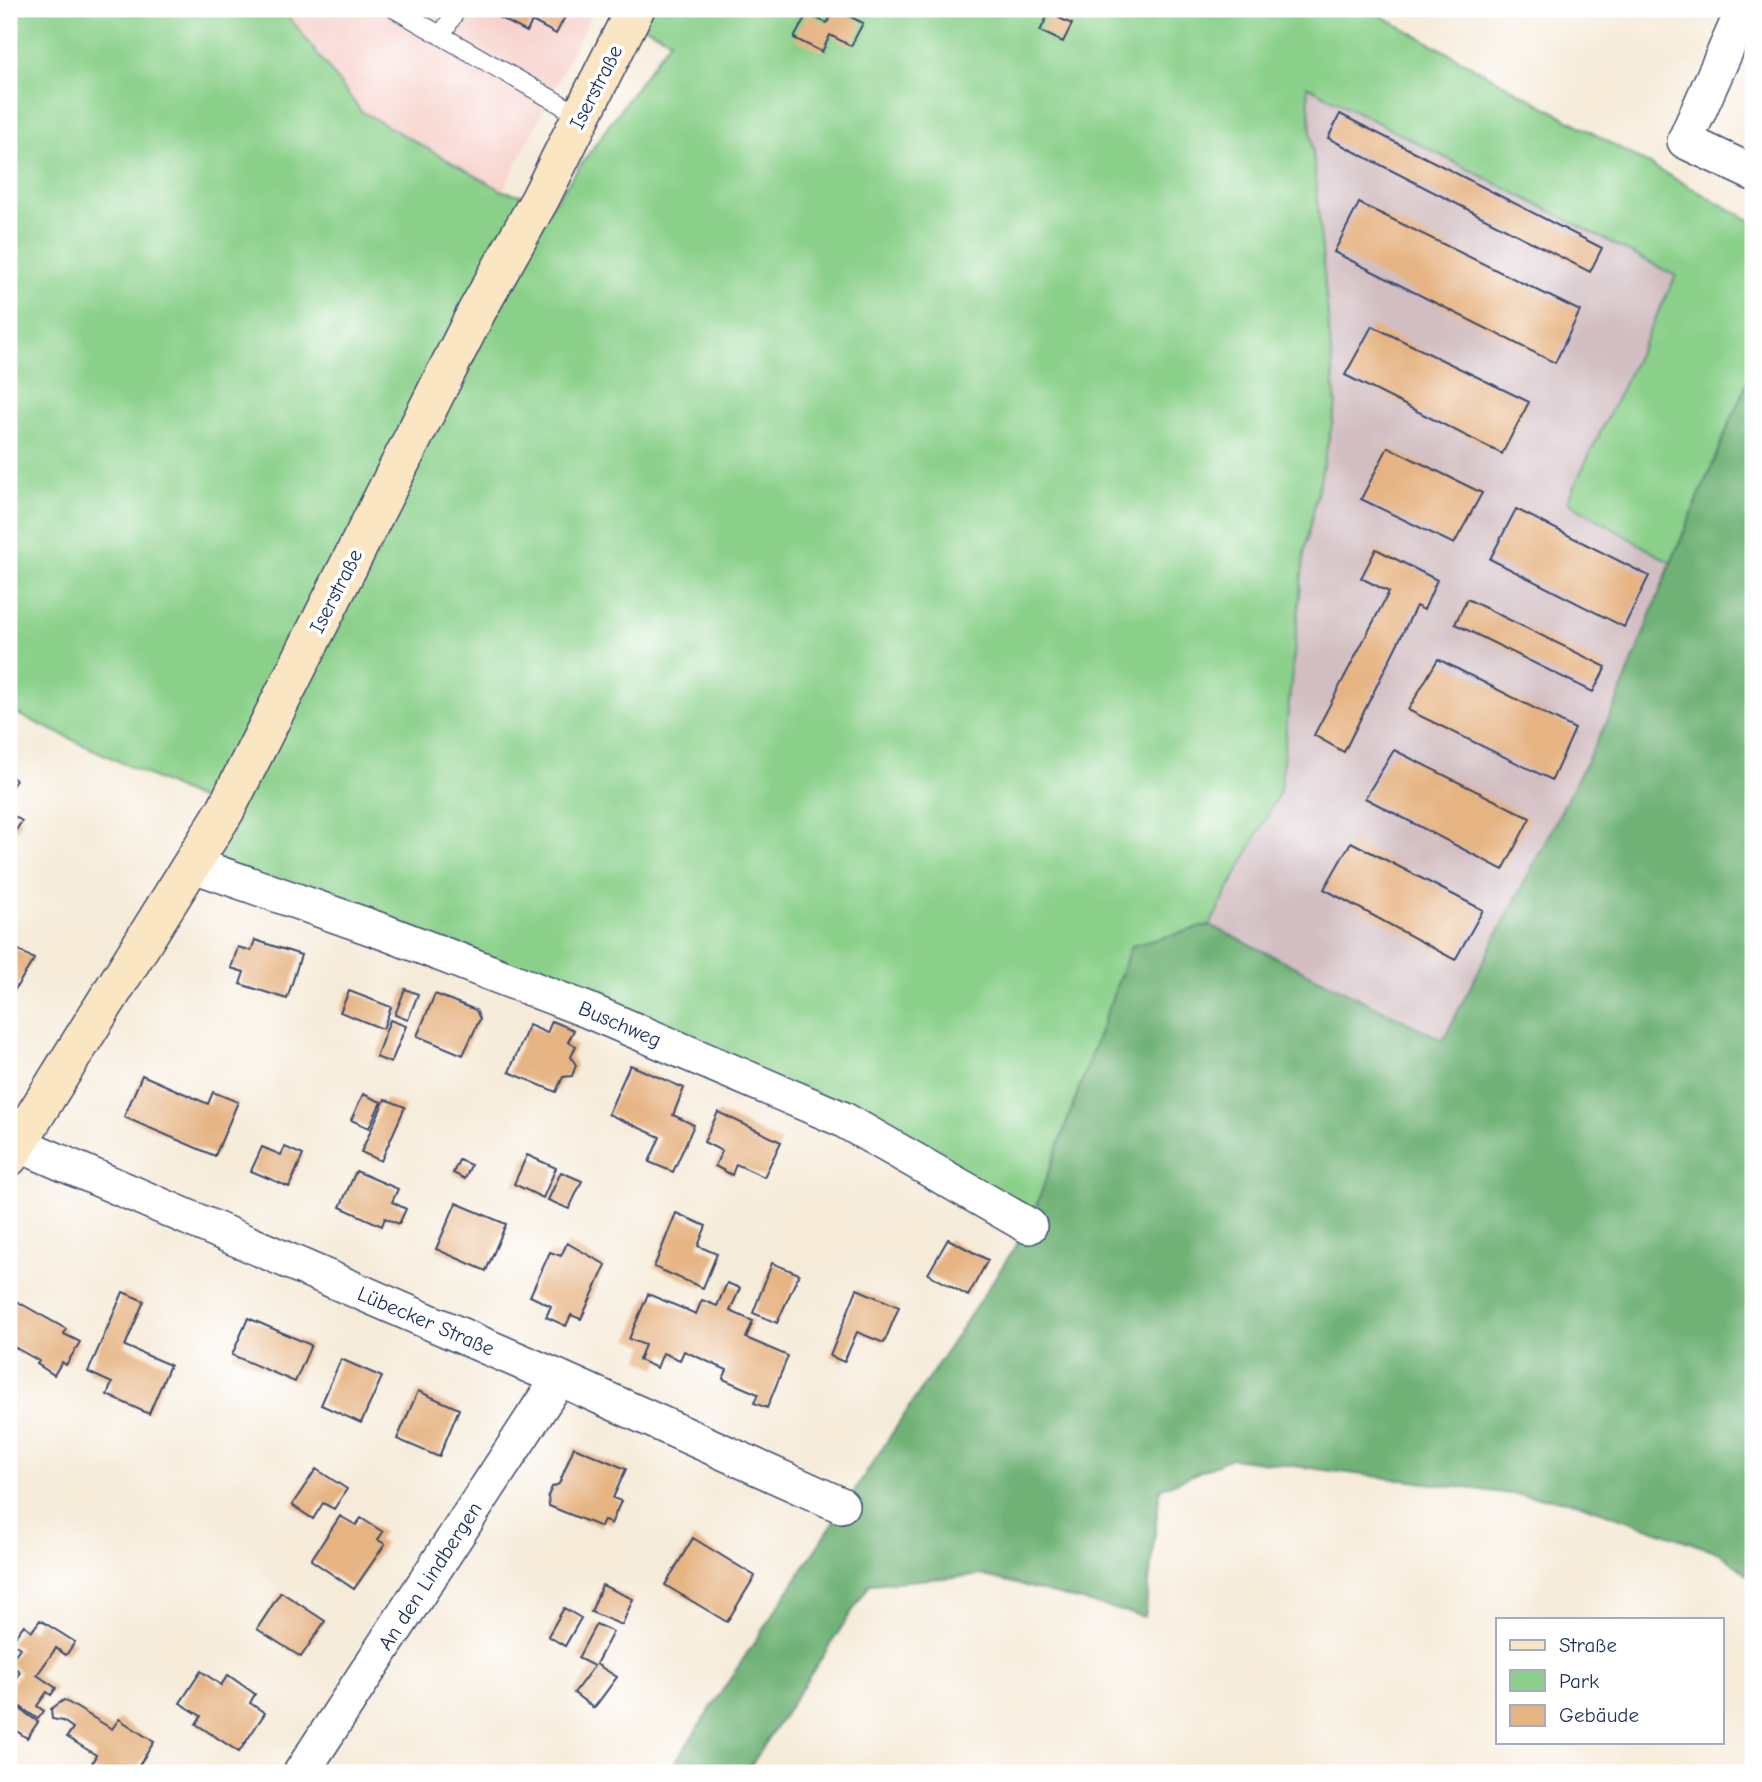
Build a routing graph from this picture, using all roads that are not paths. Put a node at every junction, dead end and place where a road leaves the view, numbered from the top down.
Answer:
1 (395, 9) edge
2 (457, 9) edge
3 (635, 9) edge
4 (1744, 9) edge
5 (441, 36) junction
6 (581, 117) junction
7 (1753, 173) edge
8 (191, 864) junction
9 (12, 1147) edge
10 (1029, 1226) dead end
11 (559, 1378) junction
12 (841, 1505) dead end
13 (301, 1773) edge

1 - 5 lane
2 - 5 lane
3 - 6 street, Iserstraße
4 - 7 street
5 - 6 lane
6 - 8 street, Iserstraße
8 - 9 street, Iserstraße
8 - 10 street, Buschweg
9 - 11 street, Lübecker Straße
11 - 12 street, Lübecker Straße
11 - 13 street, An den Lindbergen

